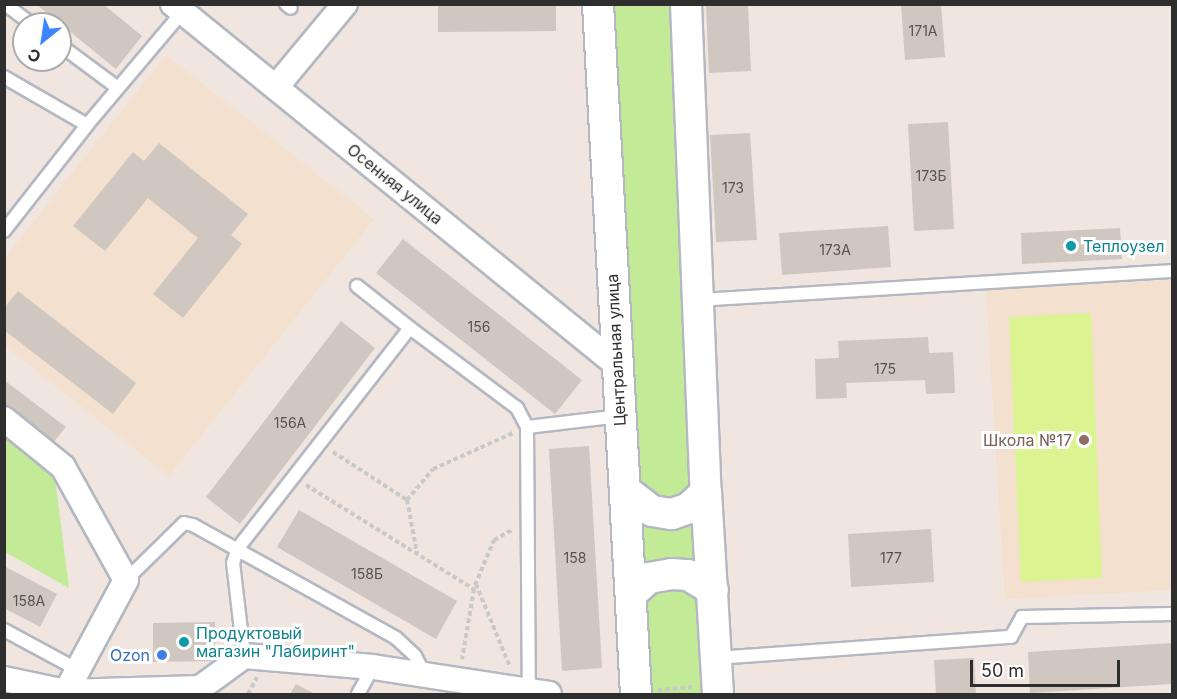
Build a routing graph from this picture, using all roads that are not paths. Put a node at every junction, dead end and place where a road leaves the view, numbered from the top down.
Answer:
1 (345, 4) edge
2 (598, 4) edge
3 (686, 4) edge
4 (184, 9) edge
5 (72, 54) edge
6 (4, 77) edge
7 (276, 87) junction
8 (118, 88) junction
9 (87, 125) junction
10 (4, 231) edge
11 (1173, 271) edge
12 (357, 286) dead end
13 (698, 300) junction
14 (411, 328) junction
15 (616, 364) junction
16 (620, 416) junction
17 (4, 419) edge
18 (527, 427) junction
19 (625, 490) junction
20 (706, 492) junction
21 (238, 548) junction
22 (126, 580) junction
23 (713, 590) junction
24 (631, 594) junction
25 (1173, 614) edge
26 (4, 630) edge
27 (244, 656) junction
28 (373, 667) junction
29 (78, 670) junction
30 (425, 675) junction
31 (4, 679) edge
32 (717, 680) edge
33 (55, 691) edge
34 (532, 693) edge
35 (636, 693) edge
36 (358, 694) edge

1 - 7 street
2 - 15 street, Центральная улица
3 - 13 street
4 - 7 street, Осенняя улица
4 - 8 lane
5 - 8 lane
6 - 9 lane
7 - 15 street, Осенняя улица
8 - 9 lane
9 - 10 lane
11 - 13 lane
12 - 14 lane
13 - 20 street
14 - 18 lane
14 - 21 lane
15 - 16 street, Центральная улица
16 - 18 lane
16 - 19 street, Центральная улица
17 - 22 street
18 - 34 lane
19 - 20 street
19 - 24 street, Центральная улица
20 - 23 street
21 - 22 lane
21 - 27 lane
21 - 30 lane
22 - 29 street
23 - 24 street
23 - 32 street
24 - 35 street, Центральная улица
25 - 32 lane
26 - 29 lane
27 - 28 street
27 - 33 street
28 - 30 street
28 - 36 lane
29 - 33 street
30 - 34 street
31 - 33 street

